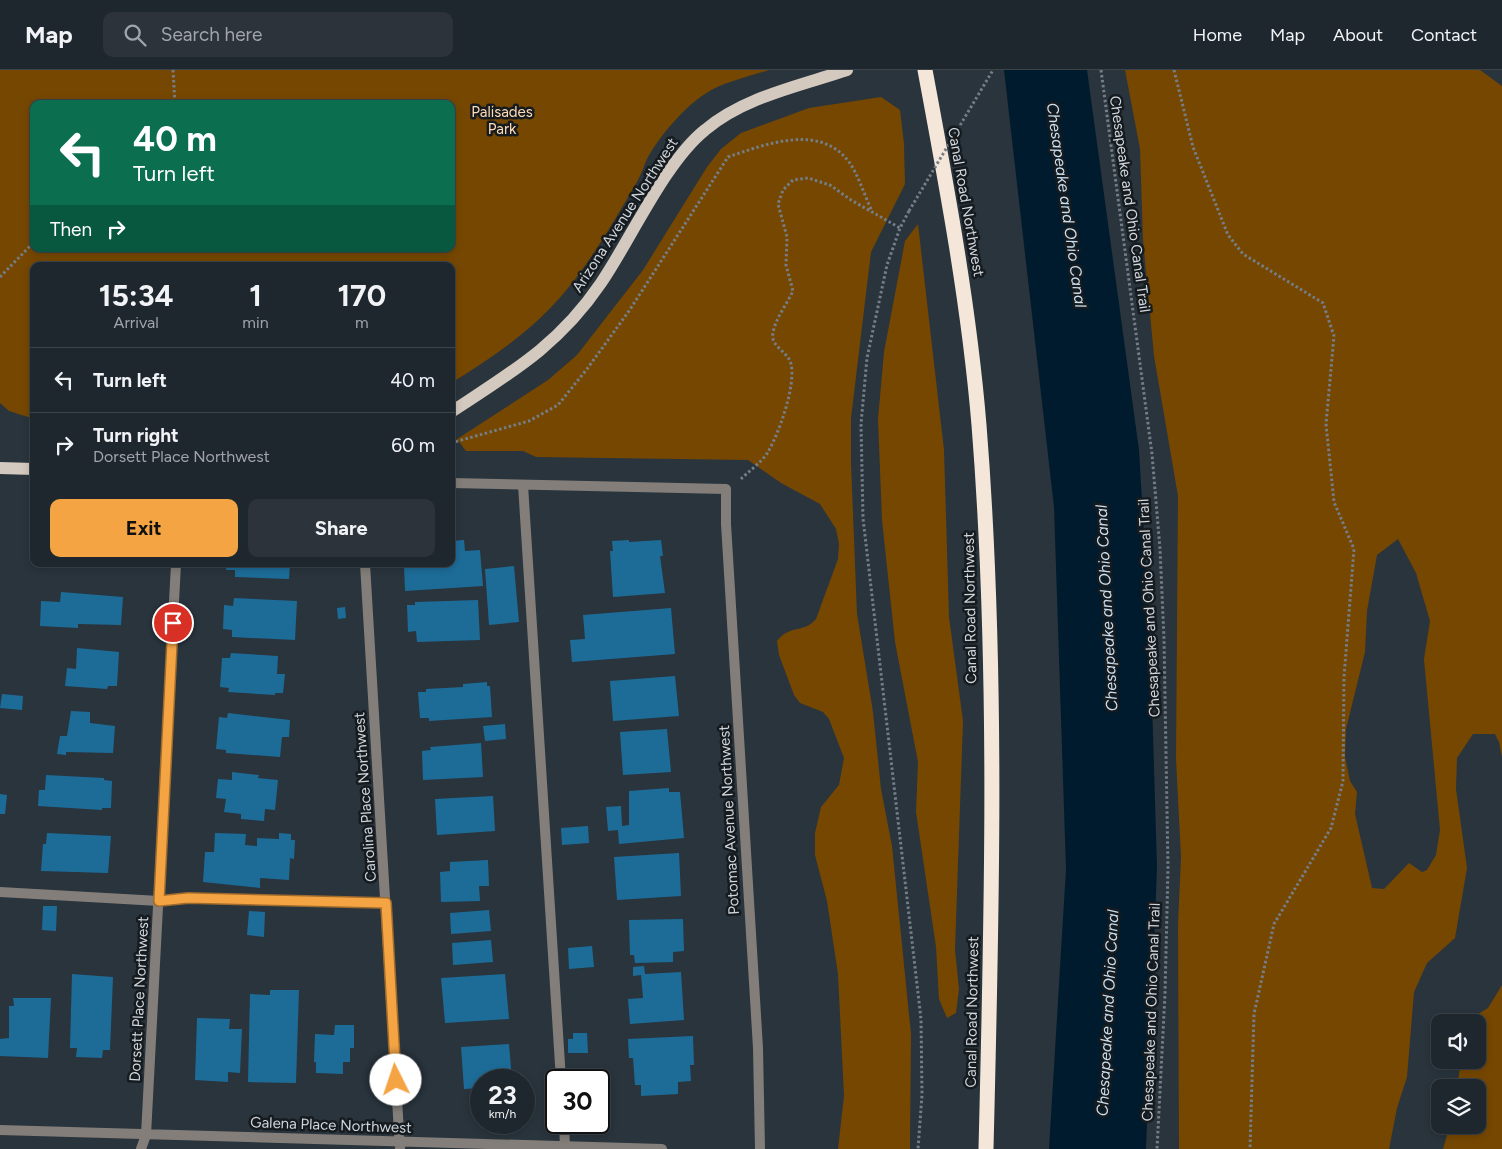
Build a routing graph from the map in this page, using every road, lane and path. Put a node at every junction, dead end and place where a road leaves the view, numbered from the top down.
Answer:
1 (173, 70) edge
2 (847, 70) edge
3 (925, 70) edge
4 (993, 70) edge
5 (1101, 70) edge
6 (1174, 70) edge
7 (175, 100) edge
8 (872, 211) junction
9 (900, 228) junction
10 (30, 246) edge
11 (0, 277) edge
12 (455, 409) edge
13 (455, 442) edge
14 (0, 468) edge
15 (30, 469) edge
16 (740, 479) dead end
17 (455, 483) edge
18 (524, 484) junction
19 (176, 567) edge
20 (365, 567) edge
21 (0, 892) edge
22 (159, 901) junction
23 (386, 903) junction
24 (560, 1069) edge
25 (0, 1130) edge
26 (564, 1134) edge
27 (146, 1135) junction
28 (401, 1145) edge
29 (565, 1148) edge
30 (141, 1149) edge
31 (662, 1149) edge
32 (760, 1149) edge
33 (918, 1149) edge
34 (986, 1149) edge
35 (1156, 1149) edge
36 (1250, 1149) edge

1 - 7 path
2 - 12 main road, Arizona Avenue Northwest
3 - 34 highway, Canal Road Northwest
4 - 9 path, bridge
5 - 35 path, Chesapeake and Ohio Canal Trail
6 - 36 path
8 - 9 path
8 - 13 path
8 - 16 path
9 - 33 path
10 - 11 path
14 - 15 main road
17 - 18 street
18 - 24 street
18 - 32 street, Potomac Avenue Northwest
19 - 22 street, Dorsett Place Northwest
20 - 23 street, Carolina Place Northwest
21 - 22 street
22 - 23 street
22 - 27 street, Dorsett Place Northwest
23 - 28 street, Carolina Place Northwest
25 - 27 street, Galena Place Northwest
26 - 29 street
27 - 28 street, Galena Place Northwest
27 - 30 street, Dorsett Place Northwest
28 - 29 street, Galena Place Northwest
29 - 31 street, Galena Place Northwest

